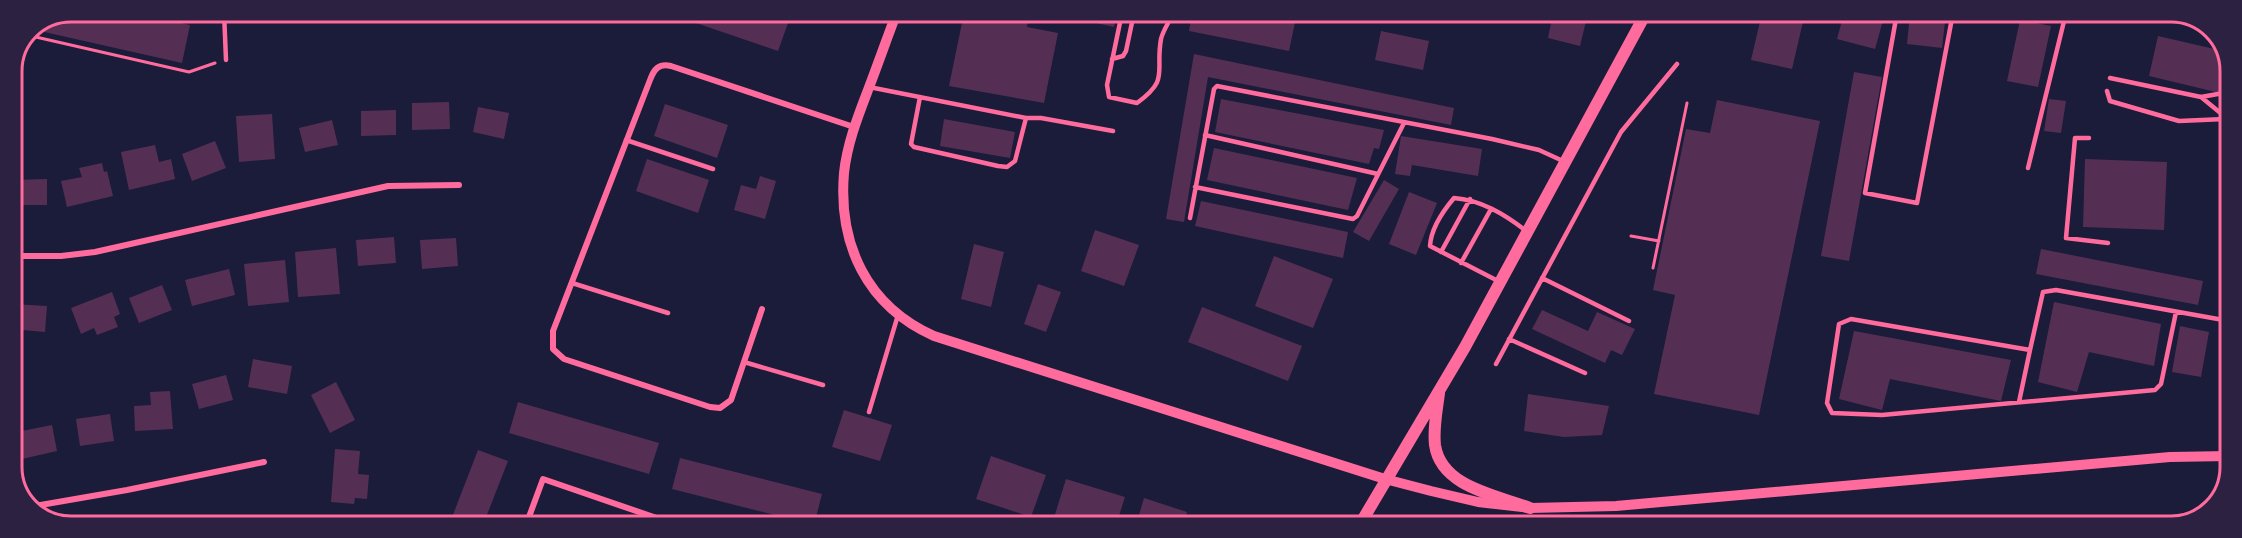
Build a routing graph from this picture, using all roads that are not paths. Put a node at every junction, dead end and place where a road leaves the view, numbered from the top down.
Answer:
1 (224, 22) edge
2 (893, 22) edge
3 (1120, 22) edge
4 (1132, 22) edge
5 (1169, 22) edge
6 (1641, 22) edge
7 (1895, 22) edge
8 (1951, 22) edge
9 (2064, 22) edge
10 (1112, 59) junction
11 (226, 60) road end
12 (1677, 64) dead end
13 (2110, 78) dead end
14 (869, 87) junction
15 (2107, 91) dead end
16 (2219, 94) edge
17 (920, 97) junction
18 (2201, 97) junction
19 (2219, 112) edge
20 (1026, 118) junction
21 (2219, 119) edge
22 (1404, 123) junction
23 (854, 127) junction
24 (1113, 131) dead end
25 (1205, 135) junction
26 (2089, 138) dead end
27 (626, 140) junction
28 (1565, 162) junction
29 (2028, 168) dead end
30 (712, 169) dead end
31 (1378, 174) junction
32 (459, 185) dead end
33 (1195, 187) junction
34 (1470, 199) junction
35 (1491, 209) junction
36 (1190, 218) dead end
37 (1527, 232) junction
38 (2108, 243) dead end
39 (1441, 252) junction
40 (22, 256) edge
41 (1461, 262) junction
42 (1542, 278) junction
43 (1500, 282) junction
44 (572, 283) junction
45 (762, 309) dead end
46 (2175, 312) junction
47 (668, 313) dead end
48 (898, 315) junction
49 (2220, 319) edge
50 (1629, 321) dead end
51 (1509, 339) junction
52 (2030, 350) junction
53 (744, 362) junction
54 (1496, 363) dead end
55 (1586, 373) dead end
56 (823, 385) dead end
57 (1439, 388) junction
58 (2019, 402) junction
59 (869, 412) dead end
60 (2220, 456) edge
61 (264, 462) dead end
62 (1385, 479) junction
63 (42, 505) edge
64 (1530, 507) junction
65 (529, 516) edge
66 (651, 516) edge
67 (1365, 516) edge

1 - 11 lane
2 - 14 street
3 - 10 lane
4 - 10 lane
5 - 10 lane
6 - 28 main road
7 - 8 lane
9 - 29 lane
12 - 42 lane
13 - 18 lane
14 - 17 lane
14 - 23 street
15 - 21 lane
16 - 18 lane
17 - 20 lane
17 - 20 lane
18 - 19 lane
20 - 24 lane
22 - 25 lane
22 - 28 lane
22 - 31 lane
23 - 27 street
23 - 48 street
25 - 31 lane
25 - 33 lane
26 - 38 lane
27 - 30 lane
27 - 44 street
28 - 37 main road
31 - 33 lane
32 - 40 street
33 - 36 lane
34 - 35 lane
34 - 39 lane
34 - 39 lane
35 - 37 lane
35 - 41 lane
37 - 43 main road
39 - 41 lane
41 - 43 lane
42 - 50 lane
42 - 51 lane
43 - 57 main road
44 - 47 lane
44 - 53 street
45 - 53 street
46 - 49 lane
46 - 52 lane
46 - 58 lane
48 - 59 lane
48 - 62 street
51 - 54 lane
51 - 55 lane
52 - 58 lane
52 - 58 lane
53 - 56 lane
57 - 62 main road
57 - 64 main road
60 - 64 street
61 - 63 street
62 - 64 street
62 - 67 main road
65 - 66 street

